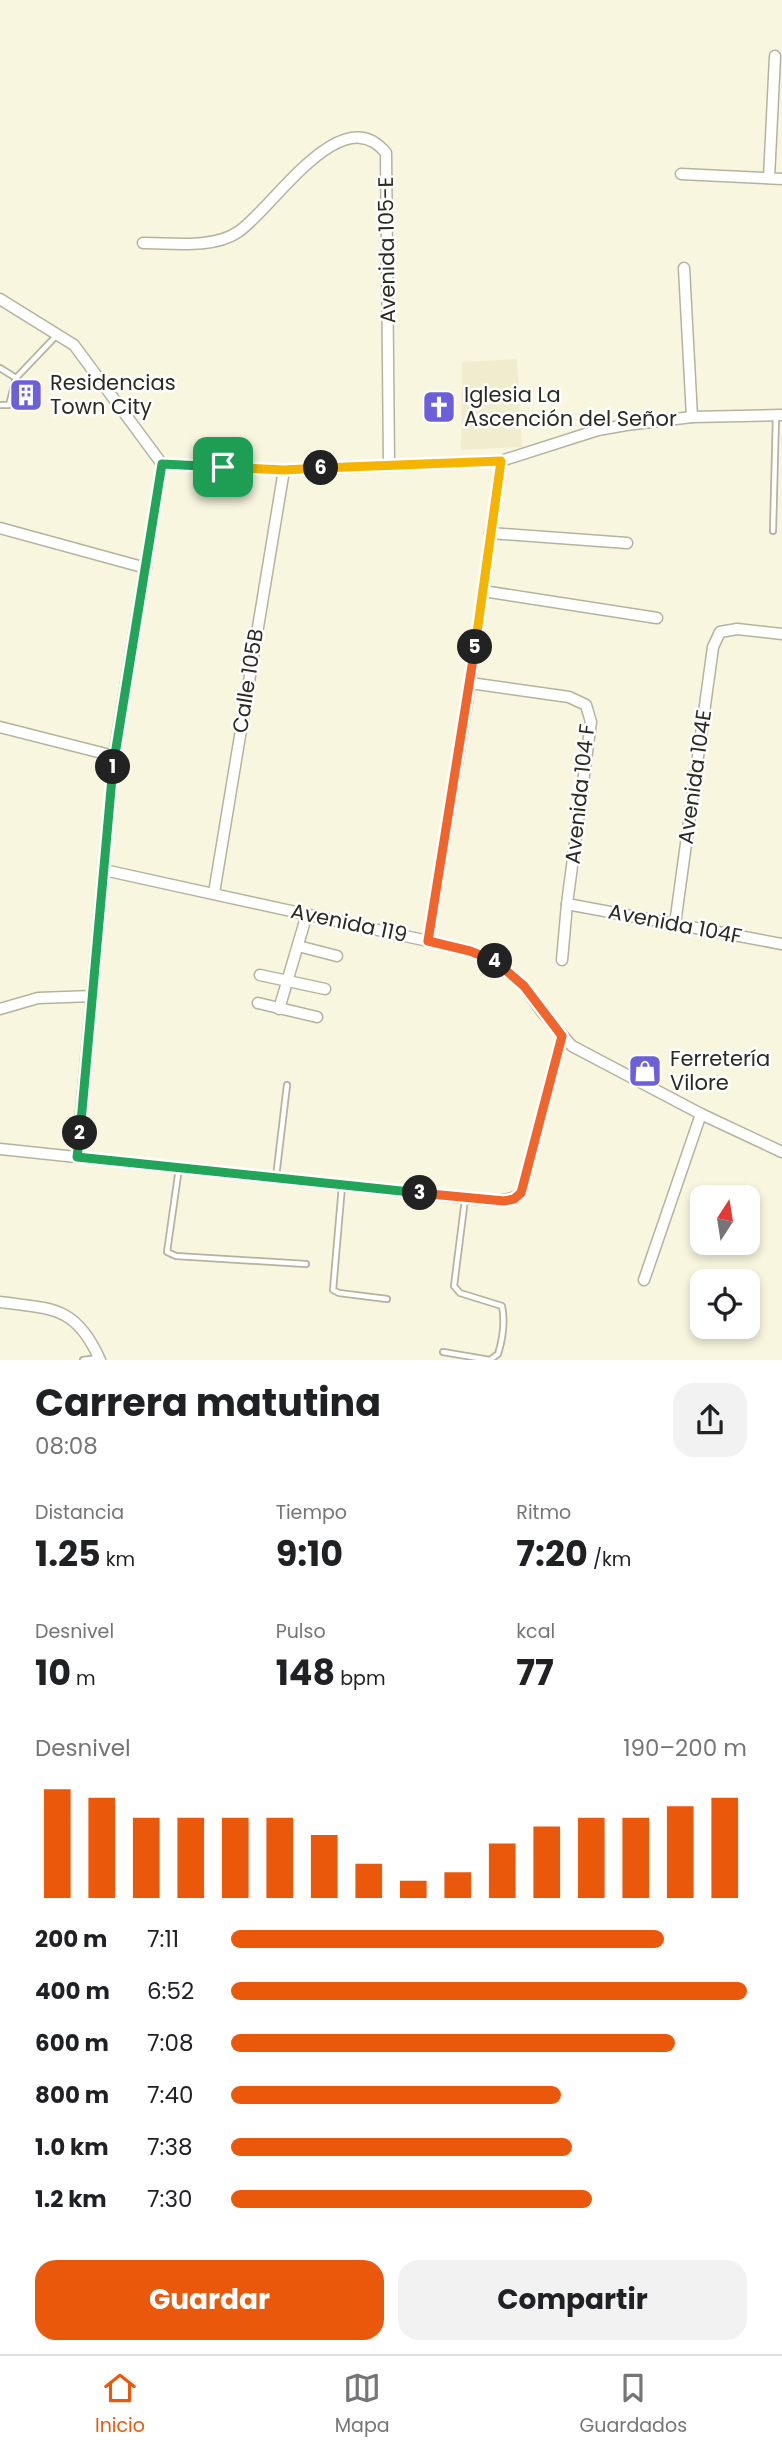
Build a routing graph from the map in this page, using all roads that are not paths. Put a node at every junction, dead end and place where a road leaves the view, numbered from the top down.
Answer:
1 (775, 57) dead end
2 (681, 174) dead end
3 (769, 178) junction
4 (782, 179) edge
5 (143, 243) dead end
6 (684, 268) dead end
7 (0, 299) edge
8 (57, 335) junction
9 (0, 368) edge
10 (16, 378) junction
11 (0, 405) edge
12 (779, 415) edge
13 (692, 417) junction
14 (501, 461) junction
15 (162, 464) junction
16 (390, 465) junction
17 (284, 470) junction
18 (0, 528) edge
19 (773, 531) dead end
20 (490, 533) junction
21 (627, 542) dead end
22 (146, 568) junction
23 (483, 591) junction
24 (657, 618) dead end
25 (782, 634) edge
26 (470, 683) junction
27 (0, 727) edge
28 (114, 756) junction
29 (104, 870) junction
30 (214, 893) junction
31 (567, 904) junction
32 (307, 914) junction
33 (675, 924) junction
34 (428, 941) junction
35 (782, 944) edge
36 (298, 946) junction
37 (337, 956) dead end
38 (562, 960) dead end
39 (260, 975) dead end
40 (288, 980) junction
41 (325, 989) dead end
42 (93, 996) junction
43 (258, 1003) dead end
44 (0, 1009) edge
45 (279, 1009) junction
46 (317, 1017) dead end
47 (562, 1036) junction
48 (287, 1085) dead end
49 (701, 1114) junction
50 (0, 1149) edge
51 (782, 1152) edge
52 (77, 1157) junction
53 (179, 1168) junction
54 (276, 1178) junction
55 (342, 1185) junction
56 (465, 1198) junction
57 (306, 1264) dead end
58 (643, 1280) dead end
59 (387, 1299) dead end
60 (0, 1303) edge
61 (443, 1352) dead end
62 (99, 1359) edge
63 (83, 1360) edge

1 - 3 street
2 - 3 street
3 - 4 street
5 - 16 street, Avenida 105-E
6 - 13 street
7 - 8 street
8 - 10 lane
8 - 15 street
9 - 10 lane
10 - 11 lane
12 - 13 street
12 - 19 lane
13 - 14 street
14 - 16 street
14 - 20 street
15 - 17 street
15 - 22 street
16 - 17 street
17 - 30 street, Calle 105B
18 - 22 street
20 - 21 street
20 - 23 street
22 - 28 street
23 - 24 street
23 - 26 street
25 - 33 street, Avenida 104E
26 - 31 street, Avenida 104 F
26 - 34 street
27 - 28 street
28 - 29 street
29 - 30 street, Avenida 119
29 - 42 street
30 - 32 street, Avenida 119
31 - 33 street, Avenida 104F
31 - 38 street, Avenida 104 F
32 - 34 street, Avenida 119
32 - 36 street
33 - 35 street, Avenida 104F
34 - 47 street, Avenida 119
36 - 37 street
36 - 40 street
39 - 40 street
40 - 41 street
40 - 45 street
42 - 44 street
42 - 52 street
43 - 45 street
45 - 46 street
47 - 49 street, Avenida 119
47 - 56 street
48 - 54 lane
49 - 51 street, Avenida 119
49 - 58 street
50 - 52 street
52 - 53 street
53 - 54 street
53 - 57 lane
54 - 55 street
55 - 56 street
55 - 59 lane
56 - 61 lane
60 - 62 street
62 - 63 lane

